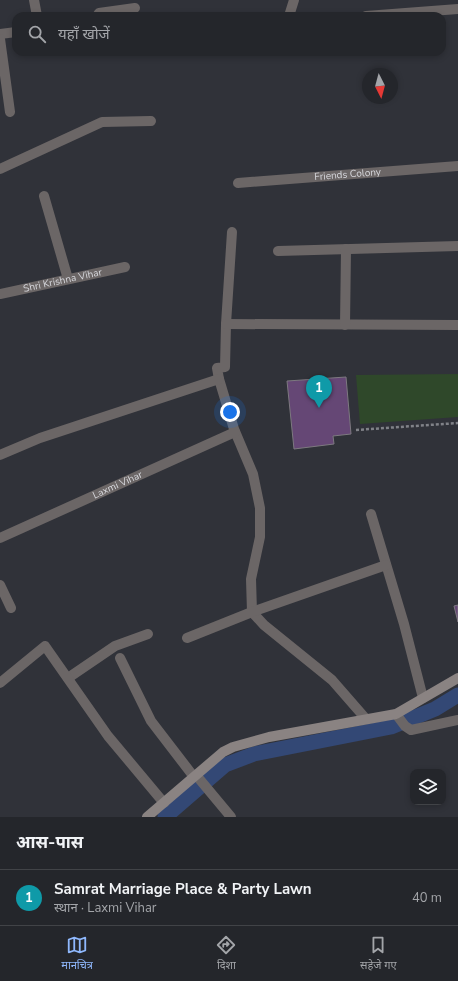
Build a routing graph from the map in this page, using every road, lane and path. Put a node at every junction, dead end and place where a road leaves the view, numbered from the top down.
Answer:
1 (34, 0) edge
2 (294, 0) edge
3 (135, 8) dead end
4 (458, 9) edge
5 (36, 12) edge
6 (106, 12) edge
7 (291, 12) edge
8 (419, 12) edge
9 (12, 32) edge
10 (0, 34) edge
11 (0, 39) edge
12 (10, 112) dead end
13 (151, 121) dead end
14 (458, 166) edge
15 (0, 169) edge
16 (238, 183) dead end
17 (44, 196) dead end
18 (232, 232) dead end
19 (458, 246) edge
20 (346, 249) junction
21 (278, 251) dead end
22 (124, 267) dead end
23 (68, 280) junction
24 (0, 294) edge
25 (226, 324) junction
26 (346, 325) junction
27 (458, 325) edge
28 (219, 379) junction
29 (458, 424) edge
30 (356, 430) dead end
31 (235, 432) junction
32 (0, 455) edge
33 (371, 514) dead end
34 (0, 538) edge
35 (386, 565) junction
36 (0, 585) edge
37 (11, 608) dead end
38 (252, 612) junction
39 (148, 634) dead end
40 (187, 638) dead end
41 (120, 658) dead end
42 (68, 678) junction
43 (458, 678) edge
44 (0, 682) edge
45 (423, 698) junction
46 (366, 720) junction
47 (401, 720) junction
48 (458, 720) edge
49 (199, 780) junction
50 (164, 803) junction
51 (147, 817) edge
52 (231, 817) edge

1 - 5 street
2 - 7 street
3 - 6 street
4 - 8 street
9 - 10 street
11 - 12 street
13 - 15 street
14 - 16 street, Friends Colony
17 - 23 street
18 - 25 street
19 - 20 street
20 - 21 street
20 - 26 street
22 - 23 street, Shri Krishna Vihar
23 - 24 street, Shri Krishna Vihar
25 - 26 street
25 - 28 street
26 - 27 street
28 - 31 street
28 - 32 street
29 - 30 path
31 - 34 street, Laxmi Vihar
31 - 38 street
33 - 35 street
35 - 38 street
35 - 45 street
36 - 37 street
38 - 40 street
38 - 46 street
39 - 42 street
41 - 49 street
42 - 44 street
42 - 50 street
43 - 45 main road
45 - 47 main road
46 - 47 main road
46 - 49 main road
47 - 48 street
49 - 50 main road
49 - 52 street
50 - 51 main road

